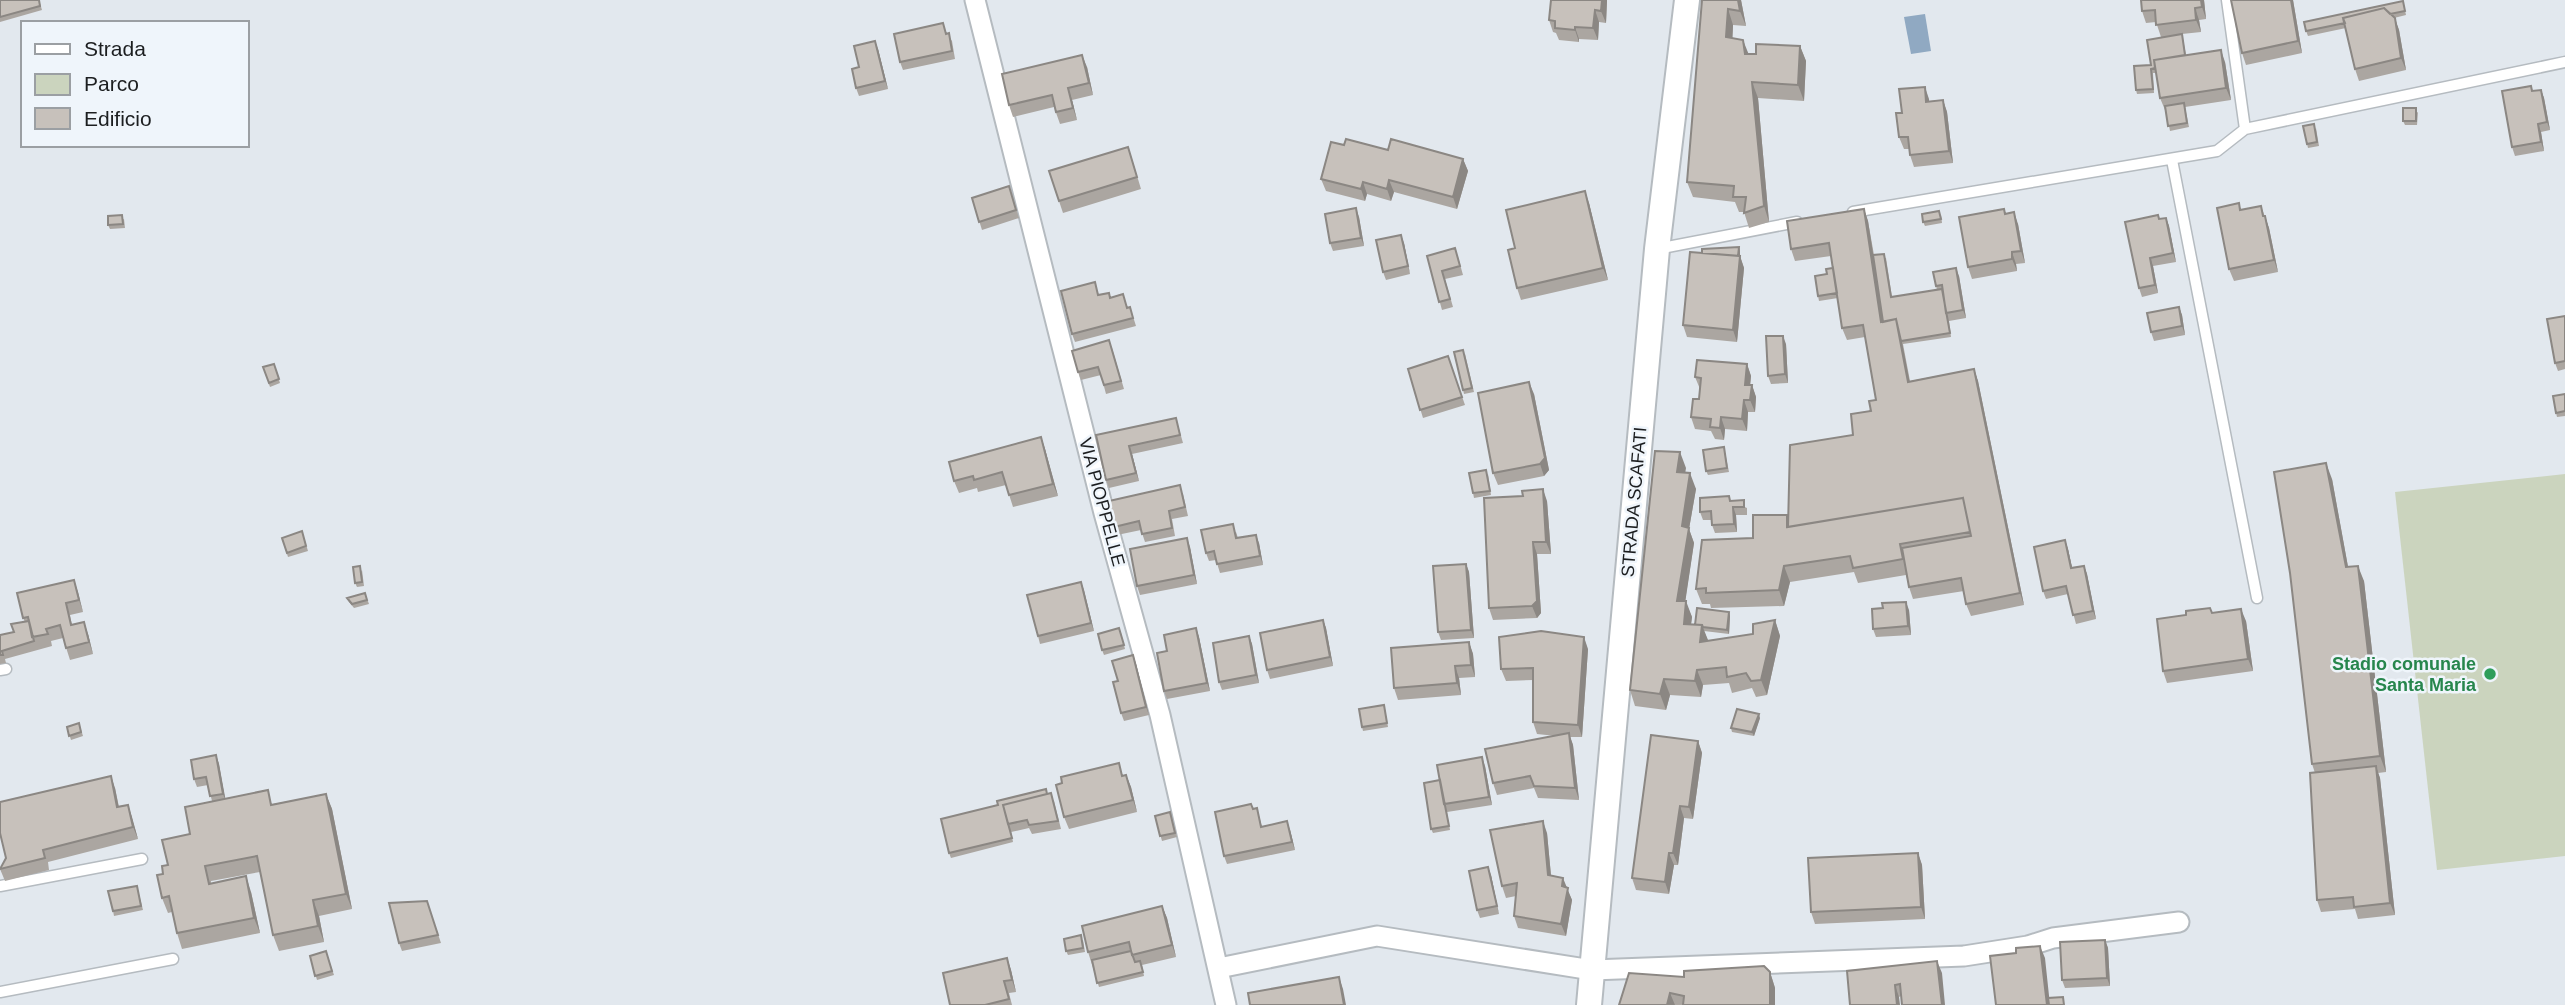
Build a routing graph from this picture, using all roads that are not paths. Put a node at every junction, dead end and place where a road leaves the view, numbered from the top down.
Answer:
1 (975, 0) edge
2 (1687, 0) edge
3 (2227, 0) edge
4 (2565, 62) edge
5 (2245, 129) junction
6 (2172, 160) junction
7 (1847, 213) edge
8 (1807, 220) edge
9 (1657, 250) junction
10 (2258, 598) dead end
11 (142, 859) dead end
12 (0, 886) edge
13 (2179, 922) dead end
14 (173, 959) dead end
15 (1219, 968) junction
16 (1592, 970) junction
17 (0, 992) edge
18 (1226, 1005) edge
19 (1589, 1005) edge

1 - 15 street, VIA PIOPPELLE
2 - 9 street, STRADA SCAFATI
3 - 5 lane
4 - 5 lane
5 - 6 lane
6 - 7 lane
6 - 10 lane
8 - 9 lane
9 - 16 street, STRADA SCAFATI
11 - 12 lane
13 - 16 street
14 - 17 lane
15 - 16 street
15 - 18 street, VIA PIOPPELLE
16 - 19 street, STRADA SCAFATI

